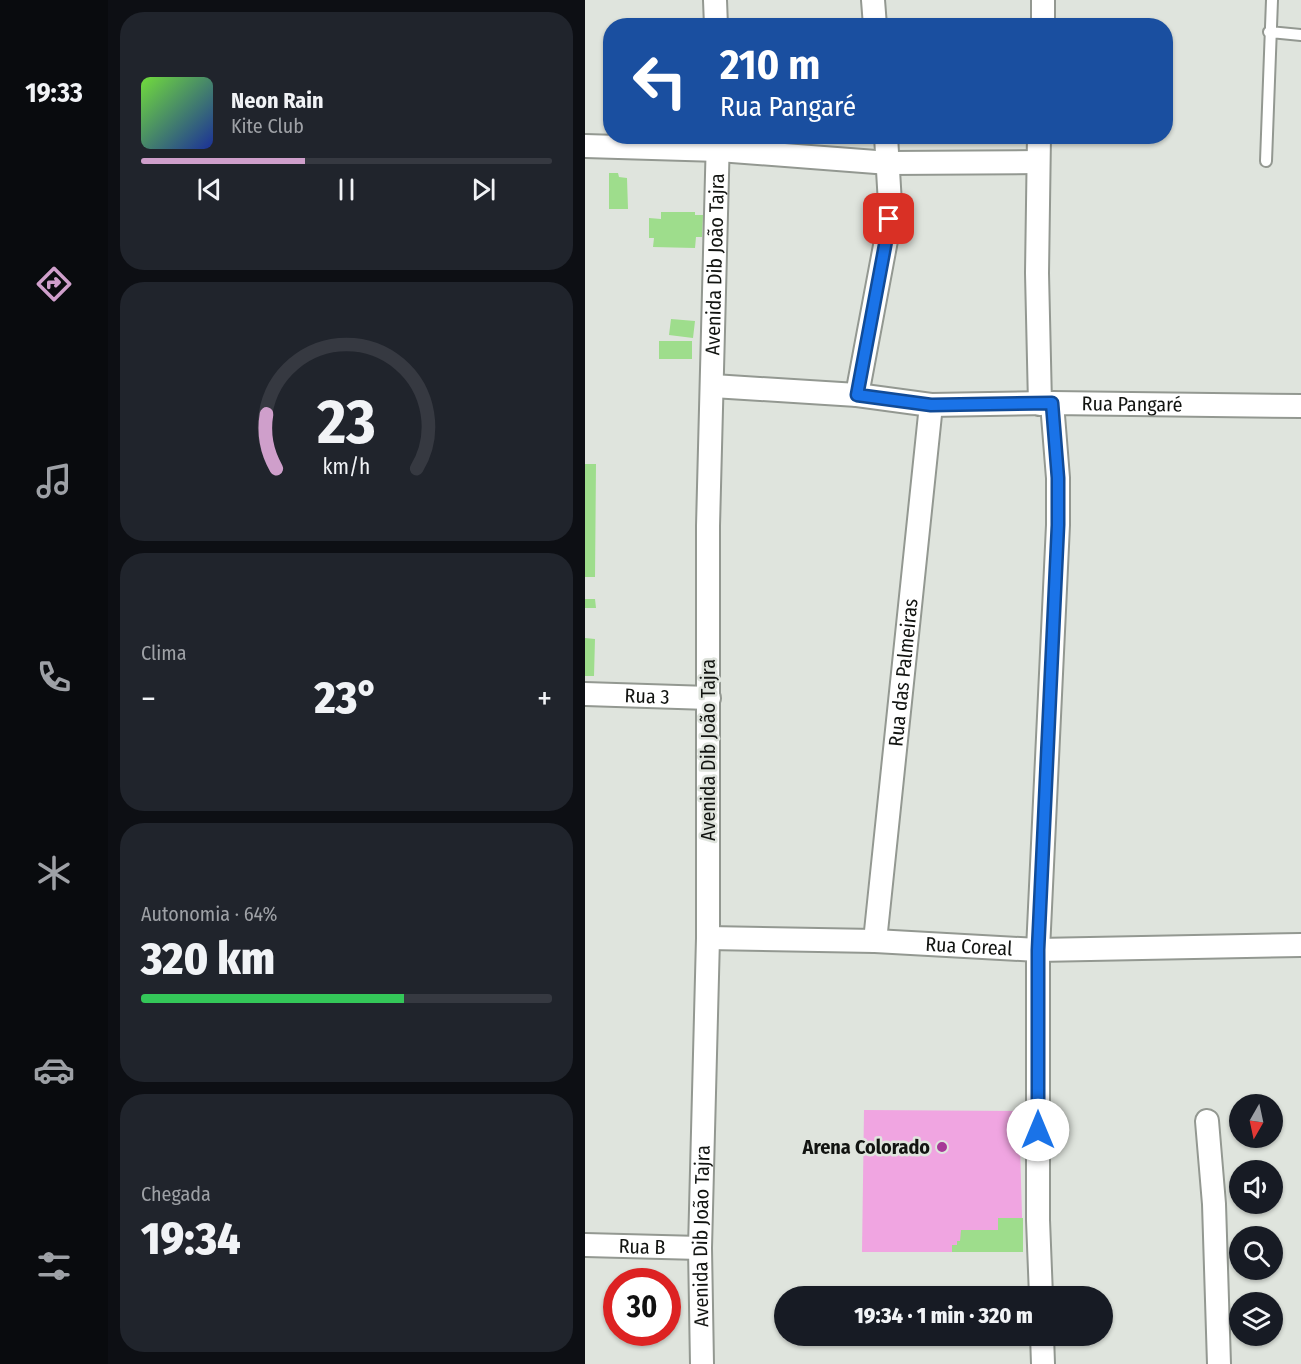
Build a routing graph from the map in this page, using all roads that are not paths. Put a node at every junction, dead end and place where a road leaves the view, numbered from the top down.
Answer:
1 (715, 0) edge
2 (873, 0) edge
3 (1043, 0) edge
4 (1272, 0) edge
5 (715, 18) edge
6 (874, 18) edge
7 (1043, 18) edge
8 (1269, 33) junction
9 (1301, 35) edge
10 (674, 144) edge
11 (719, 144) edge
12 (728, 144) edge
13 (887, 144) edge
14 (1039, 144) edge
15 (585, 146) edge
16 (1266, 161) dead end
17 (1038, 162) junction
18 (889, 163) junction
19 (713, 386) junction
20 (857, 395) junction
21 (1046, 404) junction
22 (931, 405) junction
23 (1301, 405) edge
24 (585, 694) edge
25 (709, 698) junction
26 (708, 938) junction
27 (875, 941) junction
28 (1301, 945) edge
29 (1038, 950) junction
30 (1207, 1121) dead end
31 (585, 1245) edge
32 (700, 1248) junction
33 (1041, 1286) edge
34 (1042, 1346) edge
35 (702, 1364) edge
36 (1043, 1364) edge
37 (1219, 1364) edge

1 - 5 street
2 - 6 street
3 - 7 street
4 - 8 lane
8 - 9 lane
8 - 16 lane
10 - 15 street
11 - 19 street, Avenida Dib João Tajra
12 - 18 street
13 - 18 street
14 - 17 street
17 - 18 street
17 - 21 street
18 - 20 street
19 - 20 street, Rua Pangaré
19 - 25 street, Avenida Dib João Tajra
20 - 22 street, Rua Pangaré
21 - 22 street, Rua Pangaré
21 - 23 street, Rua Pangaré
21 - 29 street
22 - 27 street, Rua das Palmeiras
24 - 25 street, Rua 3
25 - 26 street, Avenida Dib João Tajra
26 - 27 street, Rua Coreal
26 - 32 street, Avenida Dib João Tajra
27 - 29 street, Rua Coreal
28 - 29 street, Rua Coreal
29 - 33 street
30 - 37 street
31 - 32 street, Rua B
32 - 35 street, Avenida Dib João Tajra
34 - 36 street

